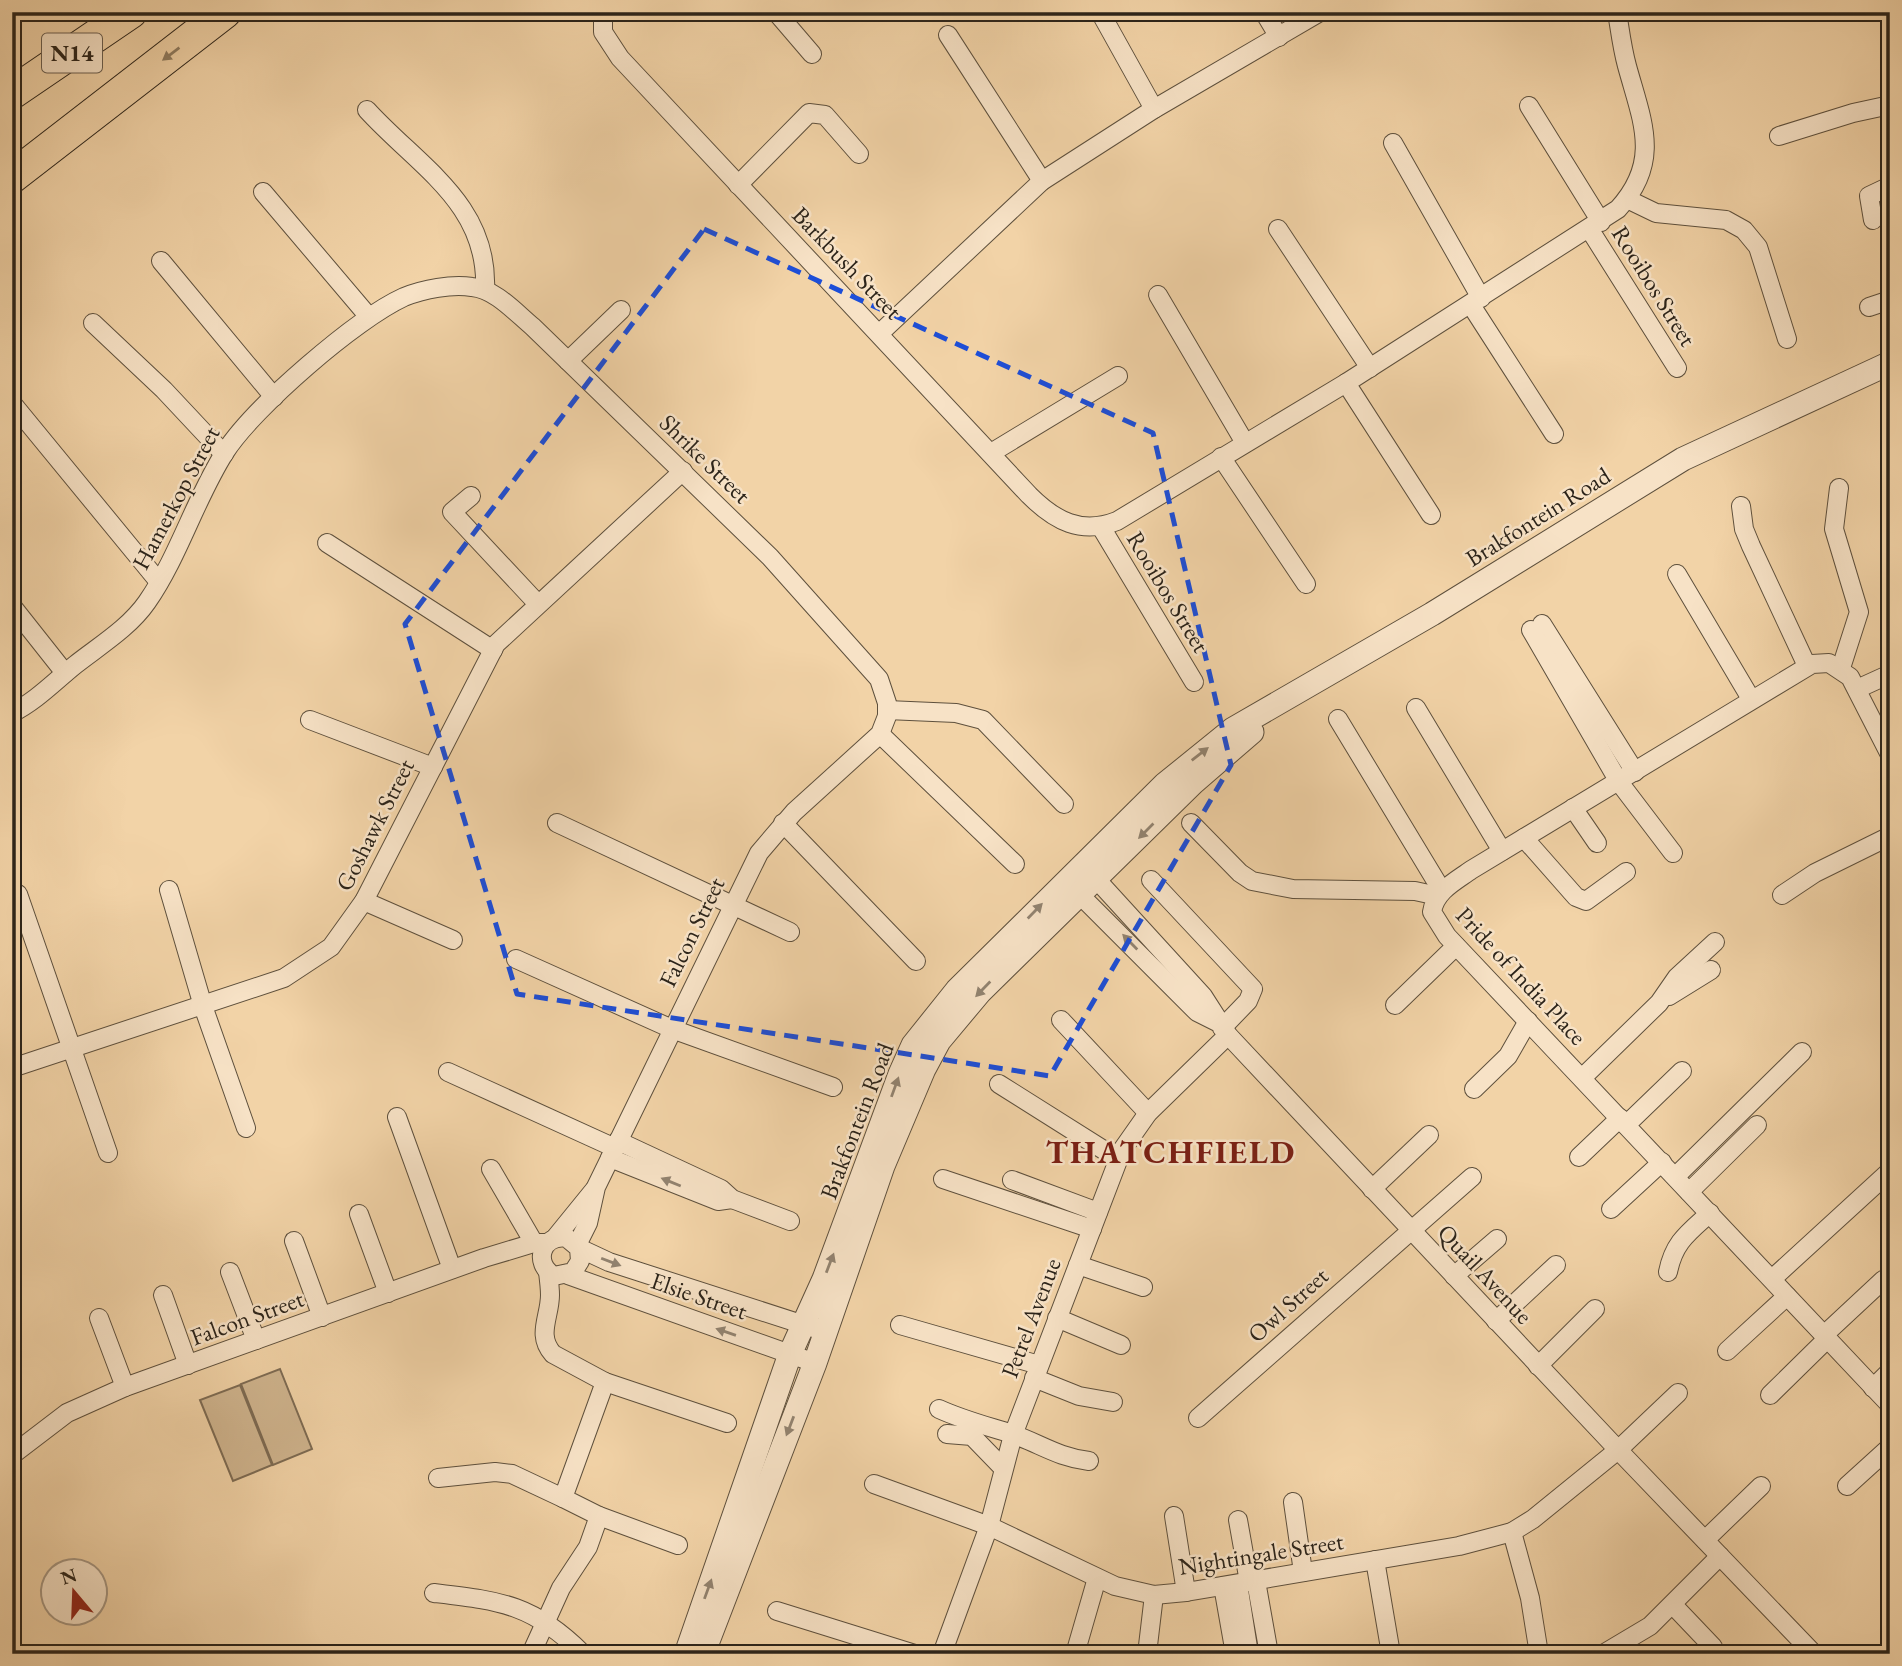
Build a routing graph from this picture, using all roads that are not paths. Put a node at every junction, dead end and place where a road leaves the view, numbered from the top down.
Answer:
1 (131, 12) edge
2 (225, 12) edge
3 (603, 12) edge
4 (776, 12) edge
5 (1100, 12) edge
6 (1264, 12) edge
7 (1320, 12) edge
8 (1617, 12) edge
9 (948, 35) dead end
10 (1279, 37) junction
11 (812, 54) dead end
12 (12, 93) edge
13 (1529, 106) dead end
14 (1882, 108) edge
15 (1154, 109) junction
16 (368, 110) dead end
17 (1779, 136) dead end
18 (1802, 142) dead end
19 (1393, 143) dead end
20 (859, 154) dead end
21 (12, 177) edge
22 (1042, 181) junction
23 (738, 186) junction
24 (1890, 186) edge
25 (263, 192) dead end
26 (1630, 195) junction
27 (1872, 220) dead end
28 (1595, 226) junction
29 (1279, 229) dead end
30 (161, 261) dead end
31 (485, 290) junction
32 (1158, 295) dead end
33 (1890, 300) edge
34 (1476, 302) junction
35 (1869, 307) dead end
36 (621, 310) dead end
37 (369, 317) junction
38 (93, 323) dead end
39 (880, 333) junction
40 (1787, 339) dead end
41 (568, 361) junction
42 (1890, 363) edge
43 (1370, 368) junction
44 (1677, 368) dead end
45 (1118, 376) dead end
46 (1890, 380) edge
47 (1346, 383) junction
48 (1827, 394) junction
49 (274, 397) junction
50 (12, 403) edge
51 (1553, 434) dead end
52 (1245, 443) junction
53 (991, 453) junction
54 (224, 454) junction
55 (1221, 457) junction
56 (683, 471) junction
57 (1839, 488) dead end
58 (471, 496) dead end
59 (1741, 506) dead end
60 (1431, 515) dead end
61 (1053, 517) joint
62 (1101, 527) junction
63 (327, 543) dead end
64 (1855, 557) dead end
65 (1677, 574) dead end
66 (159, 582) junction
67 (1306, 584) dead end
68 (537, 603) junction
69 (12, 606) edge
70 (493, 650) junction
71 (1810, 665) junction
72 (65, 673) junction
73 (1890, 674) edge
74 (1850, 678) junction
75 (1194, 682) dead end
76 (1751, 699) junction
77 (1416, 708) dead end
78 (887, 710) junction
79 (12, 713) edge
80 (1338, 719) dead end
81 (310, 720) dead end
82 (880, 734) junction
83 (1888, 748) edge
84 (433, 767) junction
85 (1635, 772) junction
86 (1619, 782) junction
87 (1064, 804) dead end
88 (1573, 808) junction
89 (557, 823) dead end
90 (783, 823) junction
91 (1191, 823) dead end
92 (1890, 836) edge
93 (1524, 838) junction
94 (1597, 843) dead end
95 (1502, 851) junction
96 (1673, 853) dead end
97 (1015, 863) dead end
98 (1626, 872) dead end
99 (1081, 880) junction
100 (1152, 880) dead end
101 (169, 890) dead end
102 (1440, 893) junction
103 (18, 894) dead end
104 (1782, 895) dead end
105 (364, 901) junction
106 (732, 905) junction
107 (790, 932) dead end
108 (453, 940) dead end
109 (1714, 942) dead end
110 (1456, 946) junction
111 (516, 959) dead end
112 (916, 961) dead end
113 (1711, 970) dead end
114 (1659, 1003) junction
115 (1395, 1005) dead end
116 (203, 1006) junction
117 (1061, 1020) dead end
118 (1528, 1021) junction
119 (1223, 1028) junction
120 (673, 1029) junction
121 (69, 1050) junction
122 (1802, 1052) dead end
123 (12, 1068) edge
124 (1682, 1071) dead end
125 (447, 1072) dead end
126 (1582, 1078) junction
127 (999, 1084) dead end
128 (1783, 1086) dead end
129 (833, 1087) dead end
130 (1474, 1089) dead end
131 (1148, 1114) junction
132 (397, 1117) dead end
133 (1623, 1121) junction
134 (1757, 1125) dead end
135 (246, 1128) dead end
136 (1429, 1135) dead end
137 (397, 1143) dead end
138 (614, 1149) junction
139 (108, 1153) dead end
140 (1579, 1157) dead end
141 (1118, 1159) junction
142 (1662, 1162) junction
143 (491, 1169) dead end
144 (1890, 1171) edge
145 (1472, 1177) dead end
146 (943, 1179) dead end
147 (974, 1180) dead end
148 (1012, 1180) dead end
149 (1683, 1184) junction
150 (596, 1187) junction
151 (1372, 1189) junction
152 (1611, 1209) dead end
153 (1710, 1213) junction
154 (359, 1214) dead end
155 (1095, 1220) junction
156 (790, 1221) dead end
157 (1409, 1229) junction
158 (1497, 1239) dead end
159 (294, 1241) dead end
160 (545, 1241) junction
161 (578, 1247) junction
162 (511, 1251) junction
163 (1078, 1265) junction
164 (1556, 1265) dead end
165 (448, 1271) junction
166 (230, 1272) dead end
167 (1668, 1272) dead end
168 (555, 1273) junction
169 (1454, 1276) junction
170 (1772, 1279) junction
171 (1883, 1280) dead end
172 (1143, 1287) dead end
173 (388, 1293) junction
174 (163, 1295) dead end
175 (1787, 1296) junction
176 (1595, 1309) dead end
177 (322, 1317) junction
178 (99, 1318) dead end
179 (1057, 1318) junction
180 (1496, 1321) junction
181 (802, 1325) junction
182 (900, 1325) dead end
183 (826, 1332) junction
184 (256, 1340) junction
185 (1828, 1340) junction
186 (1121, 1345) dead end
187 (1727, 1351) dead end
188 (790, 1354) junction
189 (815, 1363) junction
190 (188, 1365) junction
191 (1538, 1366) junction
192 (1890, 1370) edge
193 (1037, 1371) junction
194 (606, 1382) junction
195 (125, 1387) junction
196 (1789, 1388) dead end
197 (1873, 1388) junction
198 (1678, 1393) dead end
199 (1770, 1395) dead end
200 (1113, 1402) dead end
201 (1890, 1405) edge
202 (939, 1409) dead end
203 (1198, 1418) dead end
204 (727, 1423) dead end
205 (947, 1434) dead end
206 (1013, 1435) junction
207 (1890, 1447) edge
208 (1618, 1450) junction
209 (12, 1455) edge
210 (1089, 1461) dead end
211 (1003, 1468) junction
212 (438, 1478) dead end
213 (874, 1484) dead end
214 (1761, 1486) dead end
215 (1847, 1486) dead end
216 (563, 1498) junction
217 (1293, 1502) dead end
218 (598, 1516) junction
219 (1174, 1516) dead end
220 (1238, 1520) dead end
221 (989, 1526) junction
222 (1512, 1532) junction
223 (678, 1545) dead end
224 (1712, 1547) junction
225 (1375, 1560) junction
226 (1303, 1572) junction
227 (1097, 1578) junction
228 (1241, 1583) junction
229 (1186, 1592) junction
230 (434, 1593) dead end
231 (1154, 1595) junction
232 (1673, 1605) junction
233 (1654, 1609) dead end
234 (777, 1611) dead end
235 (544, 1619) junction
236 (1713, 1647) dead end
237 (531, 1654) edge
238 (583, 1654) edge
239 (686, 1654) edge
240 (703, 1654) edge
241 (915, 1654) edge
242 (942, 1654) edge
243 (1075, 1654) edge
244 (1147, 1654) edge
245 (1235, 1654) edge
246 (1249, 1654) edge
247 (1269, 1654) edge
248 (1391, 1654) edge
249 (1539, 1654) edge
250 (1602, 1654) edge
251 (1814, 1654) edge

1 - 12 highway, N14
2 -> 21 highway
3 - 23 street, Barkbush Street
4 - 11 street
5 - 15 street
6 - 10 street
7 - 10 street
8 - 26 street
9 - 22 street
10 - 15 street
13 - 28 street
14 - 17 street
14 - 18 street
15 - 22 street
16 - 31 street
19 - 34 street
20 - 23 street
22 - 39 street
23 - 39 street, Barkbush Street
24 - 27 street
25 - 37 street
26 - 28 street, Rooibos Street
26 - 40 street, Rooibos Street
28 - 34 street, Rooibos Street
28 - 44 street, Rooibos Street
29 - 43 street
30 - 49 street
31 - 37 street, Hamerkop Street
31 - 41 street, Shrike Street
32 - 52 street
33 - 35 street
34 - 43 street, Rooibos Street
34 - 51 street
36 - 41 street
37 - 49 street, Hamerkop Street
38 - 54 street
39 - 53 street, Barkbush Street
41 - 56 street, Shrike Street
42 - 48 street, Brakfontein Road
43 - 47 street, Rooibos Street
45 - 53 street
46 - 48 street, Brakfontein Road
47 - 52 street, Rooibos Street
47 - 60 street
48 - 99 street, Brakfontein Road
49 - 54 street, Hamerkop Street
50 - 66 street
52 - 55 street, Rooibos Street
53 - 61 street, Barkbush Street
54 - 66 street, Hamerkop Street
55 - 62 street, Rooibos Street
55 - 67 street
56 - 68 street, Goshawk Street
56 - 78 street, Shrike Street
57 - 74 street
58 - 68 street
59 - 71 street
61 - 62 street, Rooibos Street
62 - 75 street, Rooibos Street
63 - 70 street
64 - 74 street
65 - 76 street
66 - 72 street, Hamerkop Street
68 - 70 street, Goshawk Street
69 - 72 street
70 - 84 street, Goshawk Street
71 - 74 street
71 - 76 street, Pride of India Place
72 - 79 street, Hamerkop Street
73 - 74 street
74 - 83 street
76 - 85 street, Pride of India Place
77 - 95 street
78 - 82 street
78 - 87 street
80 - 102 street
81 - 84 street
82 - 90 street, Falcon Street
82 - 97 street
84 - 105 street, Goshawk Street
85 - 86 street, Pride of India Place
85 - 86 street
86 - 88 street, Pride of India Place
86 - 96 street
88 - 93 street, Pride of India Place
88 - 94 street
89 - 106 street
90 - 106 street, Falcon Street
90 - 112 street
91 - 102 street
92 - 104 street
93 - 95 street, Pride of India Place
93 - 98 street
95 - 102 street, Pride of India Place
99 - 119 street, Quail Avenue
181 -> 99 street, Brakfontein Road
99 -> 183 street, Brakfontein Road
100 - 119 street, Petrel Avenue
101 - 116 street
102 - 110 street, Pride of India Place
103 - 121 street
105 - 108 street
105 - 116 street, Goshawk Street
106 - 107 street
106 - 120 street, Falcon Street
109 - 114 street
110 - 115 street
110 - 118 street, Pride of India Place
111 - 120 street
113 - 114 street
114 - 126 street
116 - 121 street, Goshawk Street
116 - 135 street
117 - 131 street
118 - 126 street, Pride of India Place
118 - 130 street
119 - 131 street, Petrel Avenue
119 - 151 street, Quail Avenue
120 - 129 street
120 - 138 street, Falcon Street
121 - 123 street, Goshawk Street
121 - 139 street
122 - 149 street
124 - 133 street
125 - 138 street
126 - 133 street, Pride of India Place
127 - 141 street
128 - 149 street
131 - 141 street, Petrel Avenue
132 - 165 street
133 - 140 street
133 - 142 street, Pride of India Place
134 - 149 street
136 - 151 street
137 - 165 street
138 - 150 street, Falcon Street
138 - 156 street
141 - 155 street, Petrel Avenue
142 - 149 street, Pride of India Place
142 - 152 street
143 - 160 street
144 - 170 street
145 - 157 street, Owl Street
146 - 155 street
147 - 155 street
148 - 155 street
149 - 153 street, Pride of India Place
150 - 160 street, Falcon Street
150 - 161 street, Falcon Street
151 - 157 street, Quail Avenue
153 - 167 street
153 - 170 street, Pride of India Place
154 - 173 street
155 - 163 street, Petrel Avenue
157 - 169 street, Quail Avenue
157 - 203 street, Owl Street
158 - 169 street
159 - 177 street
160 - 161 street
160 - 162 street, Falcon Street
160 - 168 street
161 - 168 street
161 -> 181 street, Elsie Street
162 - 165 street, Falcon Street
162 - 168 street
163 - 172 street
163 - 179 street, Petrel Avenue
164 - 180 street
165 - 173 street, Falcon Street
166 - 184 street
188 -> 168 street, Elsie Street
168 - 194 street
169 - 180 street, Quail Avenue
170 - 175 street, Pride of India Place
171 - 185 street
173 - 177 street, Falcon Street
174 - 190 street
175 - 185 street, Pride of India Place
175 - 187 street
176 - 191 street
177 - 184 street, Falcon Street
178 - 195 street
179 - 186 street
179 - 193 street, Petrel Avenue
180 - 191 street, Quail Avenue
181 - 183 street, Elsie Street
181 - 188 street, Brakfontein Road
182 - 193 street
183 - 189 street, Brakfontein Road
184 - 190 street, Falcon Street
185 - 196 street
185 - 197 street, Pride of India Place
185 - 199 street
188 - 189 street, Elsie Street
239 -> 188 street, Brakfontein Road
189 -> 240 street, Brakfontein Road
190 - 195 street, Falcon Street
191 - 208 street, Quail Avenue
192 - 197 street
193 - 200 street
193 - 206 street, Petrel Avenue
194 - 204 street
194 - 216 street
195 - 209 street, Falcon Street
197 - 201 street, Pride of India Place
198 - 208 street, Nightingale Street
202 - 206 street
205 - 211 street
206 - 210 street
206 - 211 street, Petrel Avenue
207 - 215 street
208 - 222 street, Nightingale Street
208 - 224 street, Quail Avenue
211 - 221 street, Petrel Avenue
212 - 216 street
213 - 221 street, Nightingale Street
214 - 224 street
216 - 218 street
217 - 226 street
218 - 223 street
218 - 235 street
219 - 229 street
220 - 228 street
221 - 227 street, Nightingale Street
221 - 242 street, Petrel Avenue
222 - 225 street, Nightingale Street
222 - 249 street
224 - 232 street
224 - 233 street
224 - 251 street, Quail Avenue
225 - 226 street, Nightingale Street
225 - 248 street, Nightingale Street
226 - 228 street, Nightingale Street
227 - 231 street, Nightingale Street
227 - 243 street
228 - 229 street, Nightingale Street
228 - 245 street
228 - 246 street
228 - 247 street
229 - 231 street, Nightingale Street
230 - 235 street
231 - 244 street, Nightingale Street
232 - 236 street
232 - 250 street
234 - 241 street
235 - 237 street
235 - 238 street

